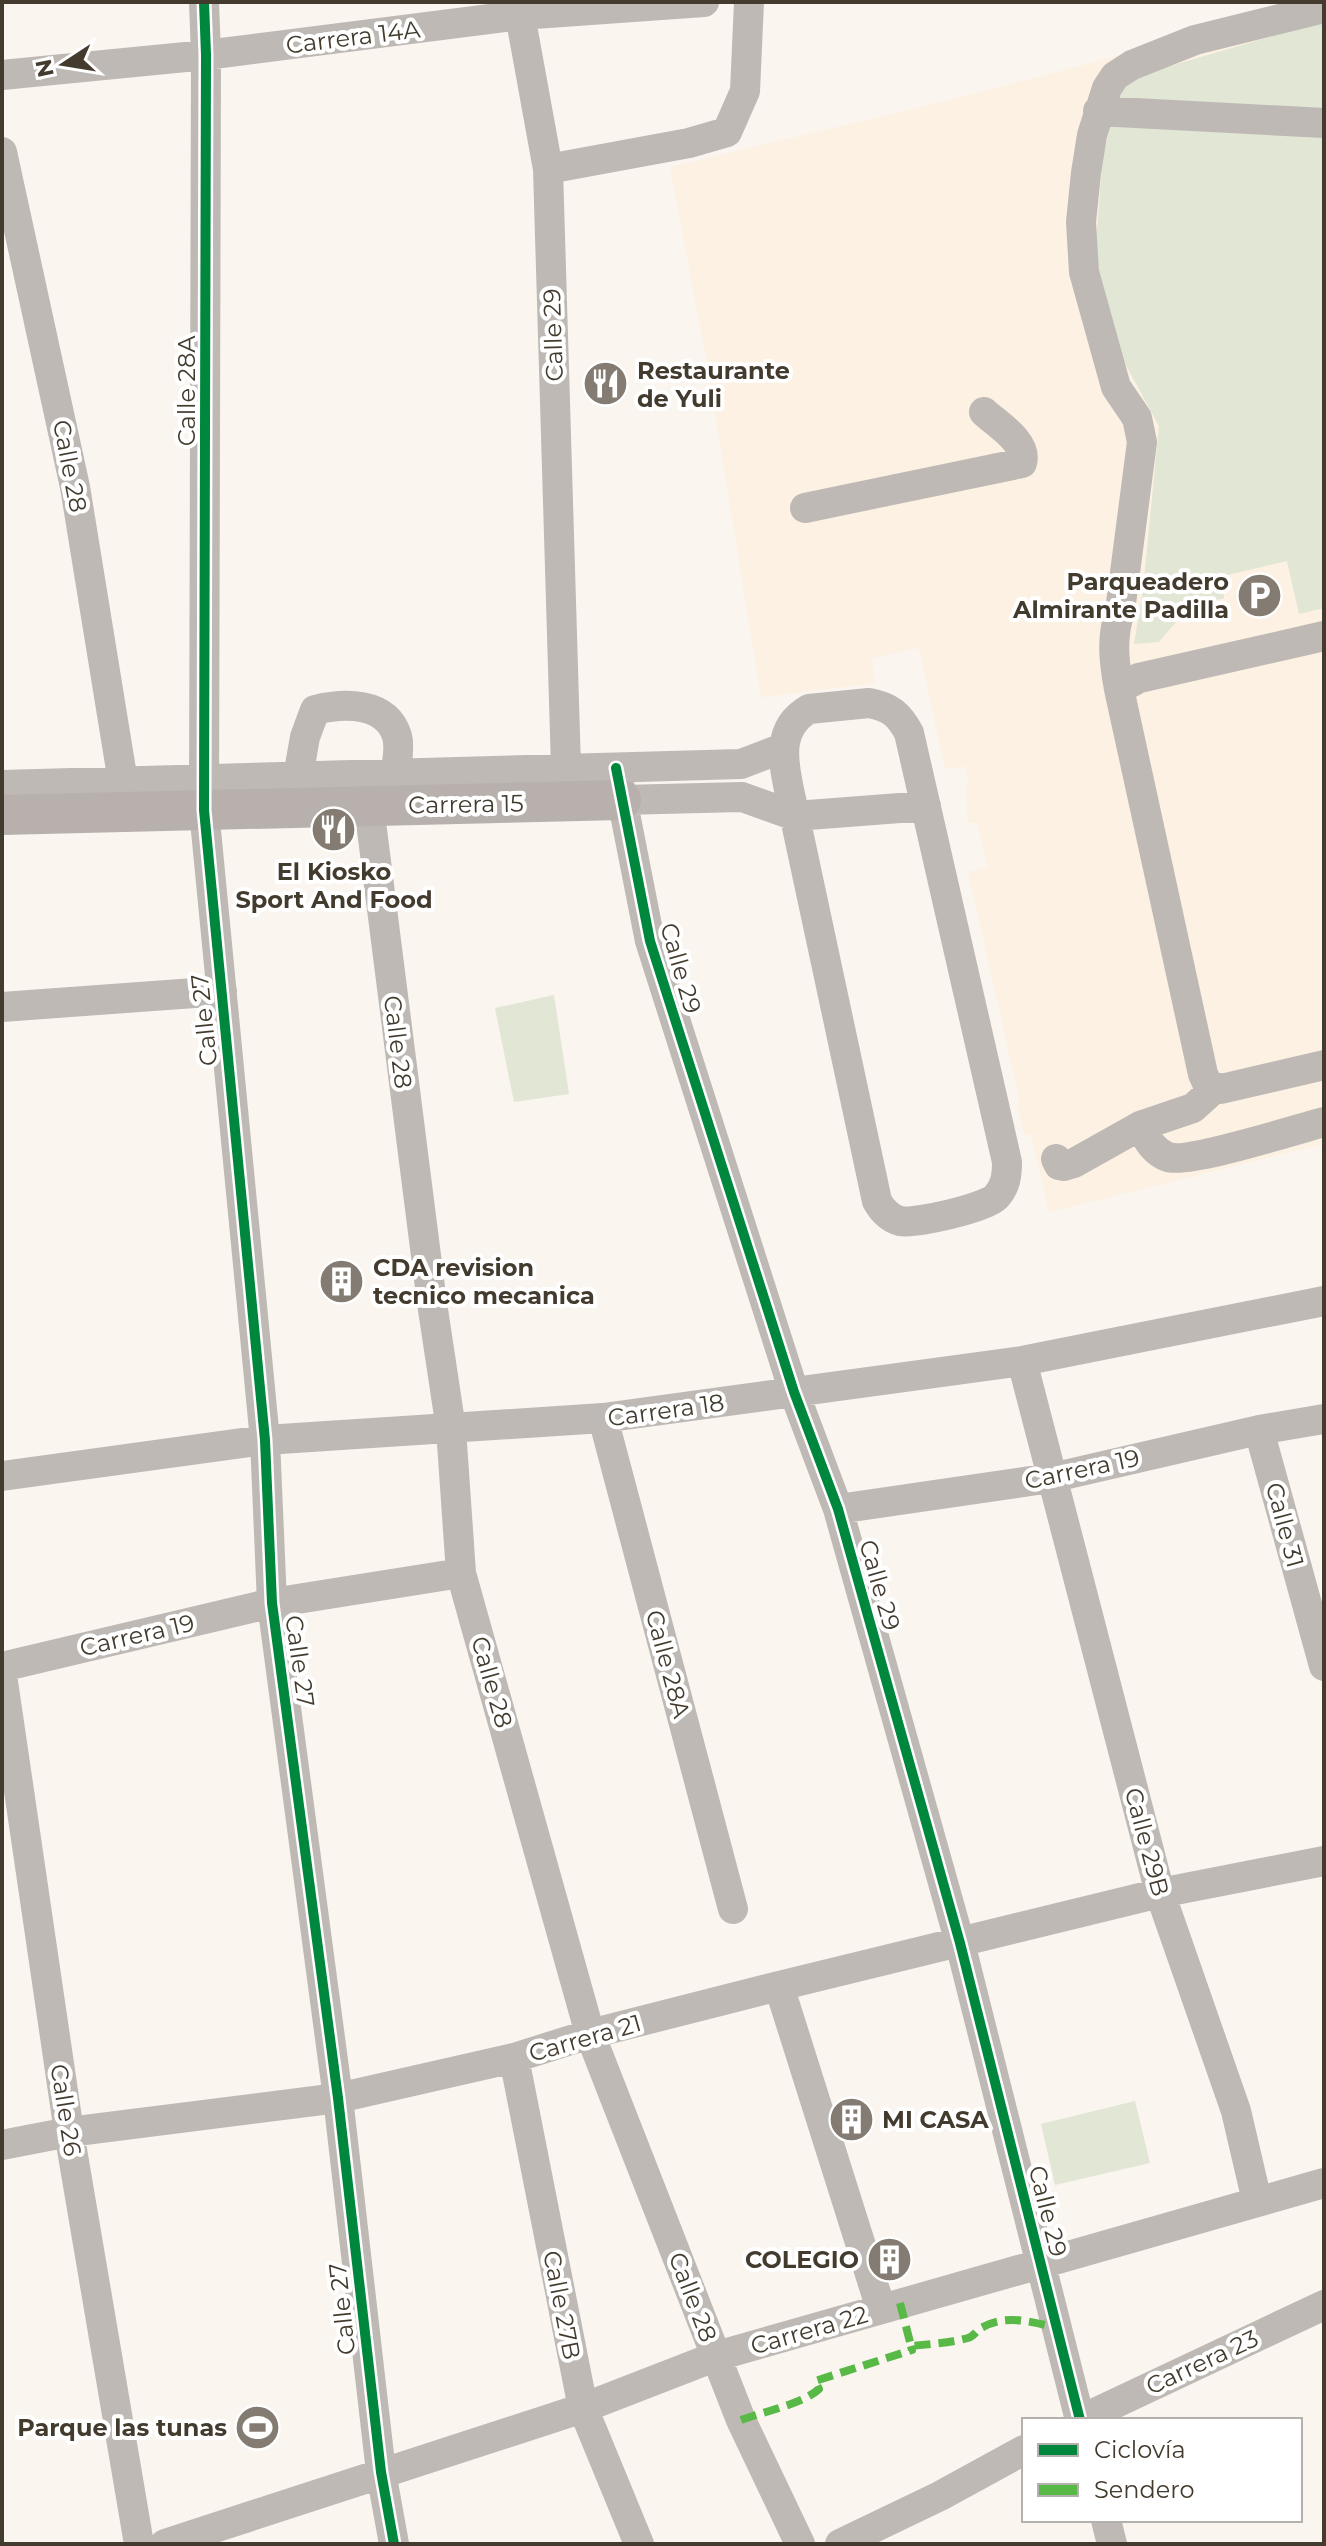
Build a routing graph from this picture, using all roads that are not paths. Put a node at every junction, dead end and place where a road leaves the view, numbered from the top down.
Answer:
1 (204, 2) edge
2 (704, 2) edge
3 (749, 2) edge
4 (1324, 8) edge
5 (455, 13) edge
6 (520, 15) junction
7 (206, 55) junction
8 (2, 75) edge
9 (1098, 111) junction
10 (1324, 123) edge
11 (2, 152) edge
12 (548, 169) junction
13 (984, 412) dead end
14 (805, 508) dead end
15 (1324, 636) edge
16 (1119, 689) junction
17 (783, 748) junction
18 (396, 768) junction
19 (300, 771) junction
20 (123, 782) junction
21 (618, 784) junction
22 (2, 785) edge
23 (567, 785) junction
24 (366, 791) junction
25 (205, 795) junction
26 (926, 806) junction
27 (2, 815) edge
28 (795, 816) junction
29 (222, 991) junction
30 (2, 1007) edge
31 (1324, 1065) edge
32 (1214, 1089) junction
33 (1324, 1122) edge
34 (1140, 1126) junction
35 (1056, 1159) dead end
36 (1324, 1301) edge
37 (1022, 1361) junction
38 (794, 1392) junction
39 (603, 1418) junction
40 (1324, 1419) edge
41 (451, 1429) junction
42 (1259, 1430) junction
43 (265, 1440) junction
44 (2, 1476) edge
45 (1051, 1478) junction
46 (838, 1509) junction
47 (461, 1573) junction
48 (272, 1603) junction
49 (1324, 1666) edge
50 (2, 1667) edge
51 (2, 1675) edge
52 (1324, 1861) edge
53 (1160, 1893) junction
54 (733, 1909) dead end
55 (960, 1943) junction
56 (779, 1986) junction
57 (590, 2034) junction
58 (514, 2058) junction
59 (338, 2098) junction
60 (69, 2132) junction
61 (2, 2145) edge
62 (1324, 2183) edge
63 (1257, 2201) junction
64 (1041, 2264) junction
65 (1324, 2305) edge
66 (881, 2309) junction
67 (717, 2356) junction
68 (583, 2408) junction
69 (1080, 2418) edge
70 (1084, 2418) edge
71 (1022, 2451) edge
72 (381, 2472) junction
73 (1106, 2522) edge
74 (139, 2544) edge
75 (165, 2544) edge
76 (394, 2544) edge
77 (639, 2544) edge
78 (800, 2544) edge
79 (840, 2544) edge
80 (1112, 2544) edge

1 - 7 street, Calle 28A
2 - 6 street, Carrera 14A
3 - 12 street
4 - 9 street
5 - 6 street, Carrera 14A
5 - 7 street, Carrera 14A
6 - 12 street, Calle 29
7 - 8 street, Carrera 14A
7 - 25 street, Calle 28A
9 - 10 street
9 - 16 street
11 - 20 street, Calle 28
12 - 23 street, Calle 29
13 - 14 street
15 - 16 street
16 - 32 street
17 - 21 street, Carrera 15
17 - 26 street
17 - 28 street
18 - 19 street
18 - 19 street
18 - 23 street, Carrera 15
18 - 24 street, Carrera 15
19 - 24 street, Carrera 15
19 - 25 street, Carrera 15
20 - 22 street, Carrera 15
20 - 25 street, Carrera 15
21 - 23 main road, Carrera 15
21 - 28 street, Carrera 15
21 - 38 street, Calle 29
23 - 24 main road, Carrera 15
24 - 25 main road, Carrera 15
24 - 41 street, Calle 28
25 - 27 main road, Carrera 15
25 - 29 street, Calle 27
26 - 28 street, Carrera 15
26 - 28 street
29 - 30 street
29 - 43 street, Calle 27
31 - 32 street
32 - 34 street
33 - 34 street
34 - 35 street
36 - 37 street, Carrera 18
37 - 38 street, Carrera 18
37 - 45 street, Calle 29B
38 - 39 street, Carrera 18
38 - 46 street, Calle 29
39 - 41 street, Carrera 18
39 - 54 street, Calle 28A
40 - 42 street, Carrera 19
41 - 43 street, Carrera 18
41 - 47 street, Calle 28
42 - 45 street, Carrera 19
42 - 49 street, Calle 31
43 - 44 street, Carrera 18
43 - 48 street, Calle 27
45 - 46 street, Carrera 19
45 - 53 street, Calle 29B
46 - 55 street, Calle 29
47 - 48 street, Carrera 19
47 - 57 street, Calle 28
48 - 50 street, Carrera 19
48 - 59 street, Calle 27
51 - 60 street, Calle 26
52 - 53 street, Carrera 21
53 - 55 street, Carrera 21
53 - 63 street, Calle 29B
55 - 56 street, Carrera 21
55 - 64 street, Calle 29
56 - 57 street, Carrera 21
56 - 66 street
57 - 58 street, Carrera 21
57 - 67 street, Calle 28
58 - 59 street, Carrera 21
58 - 68 street, Calle 27B
59 - 60 street, Carrera 21
59 - 72 street, Calle 27
60 - 61 street, Carrera 21
60 - 74 street, Calle 26
62 - 63 street, Carrera 22
63 - 64 street, Carrera 22
64 - 66 street, Carrera 22
64 - 69 street, Calle 29
65 - 70 street, Carrera 23
66 - 67 street, Carrera 22
67 - 68 street, Carrera 22
67 - 78 street, Calle 28
68 - 72 street, Carrera 22
68 - 77 street, Calle 27B
71 - 79 street
72 - 75 street, Carrera 22
72 - 76 street, Calle 27
73 - 80 street

